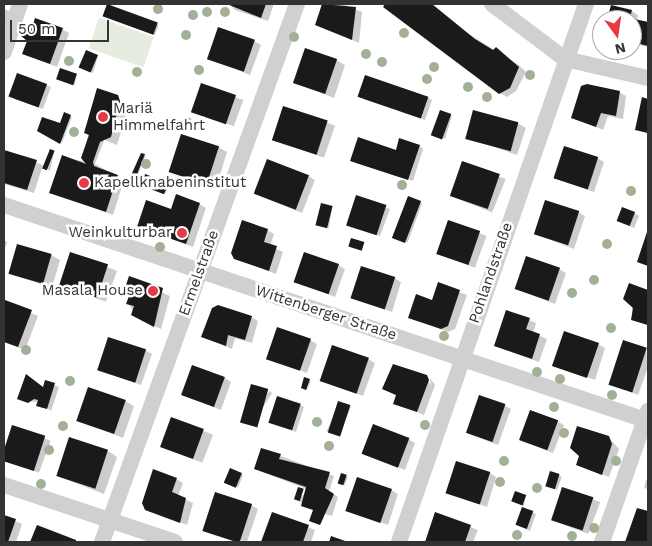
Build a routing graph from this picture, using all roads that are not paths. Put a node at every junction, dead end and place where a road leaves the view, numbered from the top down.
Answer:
1 (20, 4) edge
2 (297, 4) edge
3 (492, 4) edge
4 (586, 4) edge
5 (4, 52) edge
6 (565, 59) junction
7 (648, 78) edge
8 (4, 205) edge
9 (199, 271) junction
10 (462, 358) junction
11 (647, 417) edge
12 (4, 485) edge
13 (110, 520) junction
14 (102, 542) edge
15 (175, 542) edge
16 (399, 542) edge
17 (602, 542) edge

1 - 5 street
2 - 9 street, Ermelstraße
3 - 6 street
4 - 6 street, Pohlandstraße
6 - 7 street
6 - 10 street, Pohlandstraße
8 - 9 street, Wittenberger Straße
9 - 10 street, Wittenberger Straße
9 - 13 street, Ermelstraße
10 - 11 street, Wittenberger Straße
10 - 16 street, Pohlandstraße
11 - 17 street
12 - 13 street
13 - 14 street, Ermelstraße
13 - 15 street

